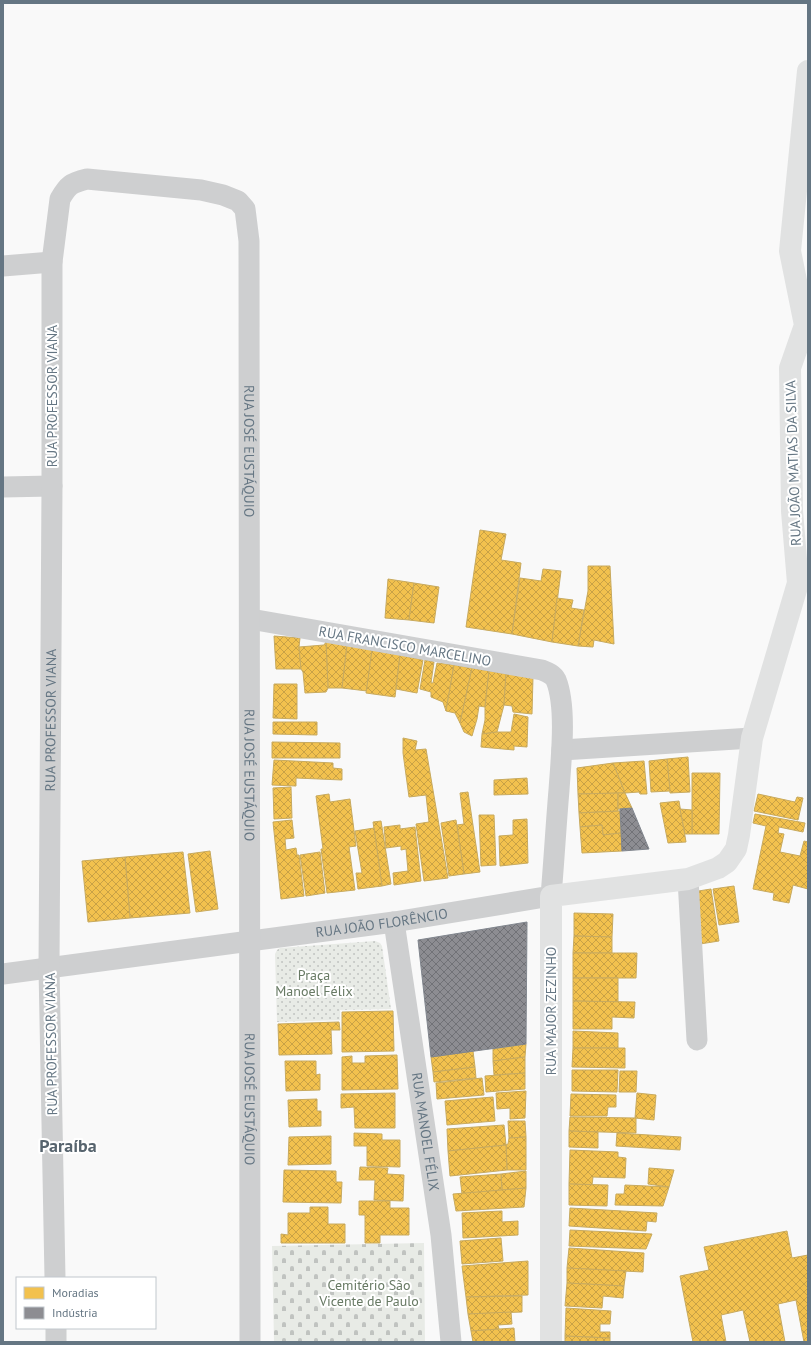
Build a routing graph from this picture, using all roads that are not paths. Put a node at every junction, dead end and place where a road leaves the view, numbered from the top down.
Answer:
1 (808, 71) edge
2 (87, 179) joint
3 (52, 262) junction
4 (3, 266) edge
5 (52, 486) junction
6 (3, 487) edge
7 (250, 619) junction
8 (556, 680) joint
9 (752, 738) junction
10 (562, 750) junction
11 (739, 835) joint
12 (688, 878) junction
13 (551, 896) junction
14 (394, 922) junction
15 (250, 941) junction
16 (49, 968) junction
17 (3, 974) edge
18 (697, 1040) dead end
19 (55, 1277) edge
20 (56, 1329) edge
21 (56, 1342) edge
22 (250, 1342) edge
23 (451, 1342) edge
24 (551, 1342) edge

1 - 9 street, RUA JOÃO MATIAS DA SILVA
2 - 3 street, RUA PROFESSOR VIANA
2 - 7 street, RUA JOSÉ EUSTÁQUIO
3 - 4 street
3 - 5 street, RUA PROFESSOR VIANA
5 - 6 street
5 - 16 street, RUA PROFESSOR VIANA
7 - 8 street, RUA FRANCISCO MARCELINO
7 - 15 street, RUA JOSÉ EUSTÁQUIO
8 - 10 street, RUA MAJOR ZEZINHO
9 - 10 street
9 - 11 street, RUA JOÃO MATIAS DA SILVA
10 - 13 street, RUA MAJOR ZEZINHO
11 - 12 street, RUA JOÃO FLORÊNCIO
12 - 13 street, RUA JOÃO FLORÊNCIO
12 - 18 street
13 - 14 street, RUA JOÃO FLORÊNCIO
13 - 24 street, RUA MAJOR ZEZINHO
14 - 15 street, RUA JOÃO FLORÊNCIO
14 - 23 street, RUA MANOEL FÉLIX
15 - 16 street, RUA JOÃO FLORÊNCIO
15 - 22 street, RUA JOSÉ EUSTÁQUIO
16 - 17 street, RUA JOÃO FLORÊNCIO
16 - 19 street, RUA PROFESSOR VIANA
20 - 21 street

